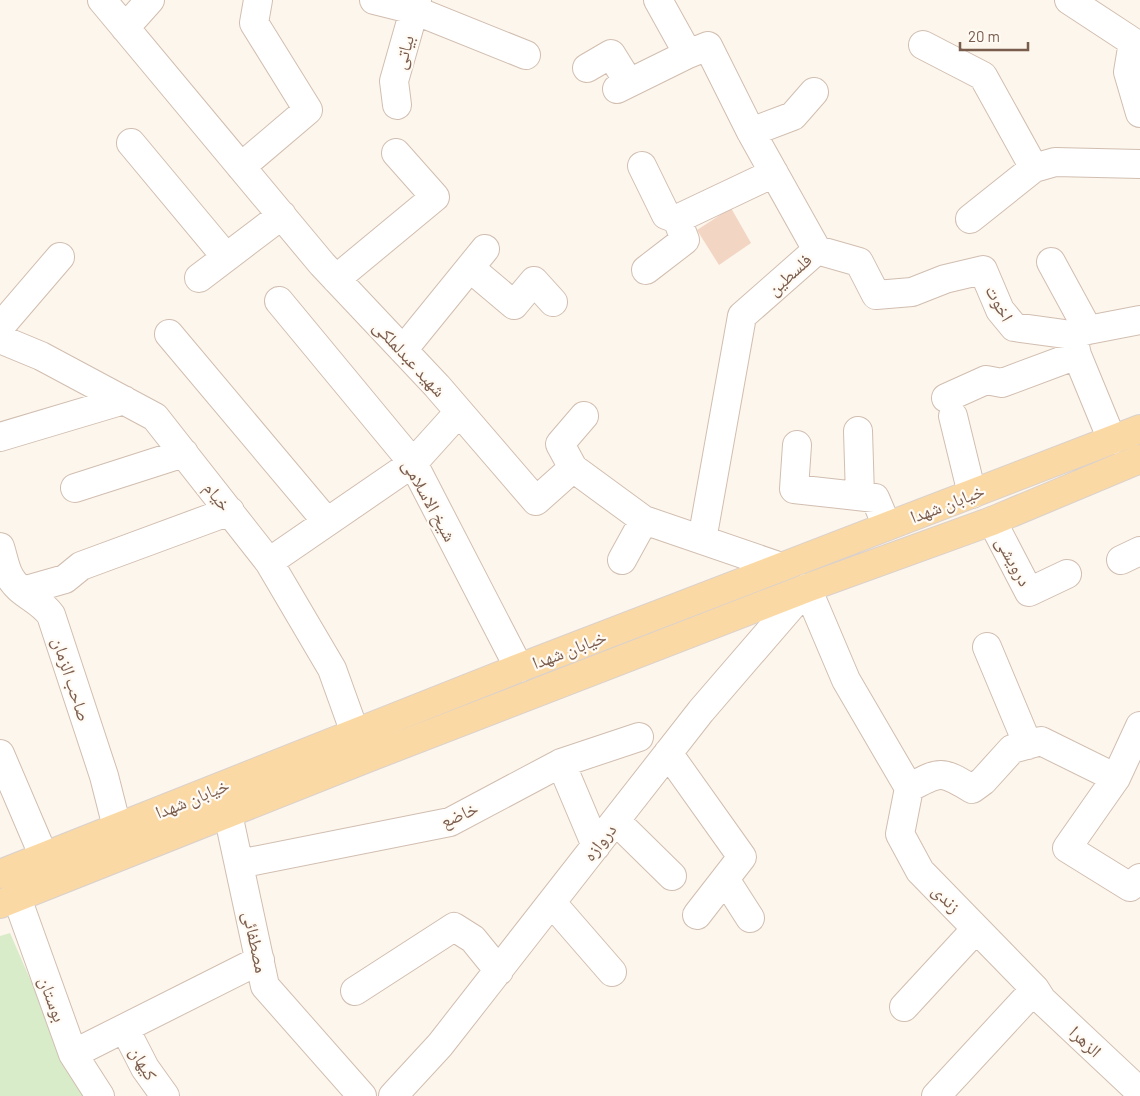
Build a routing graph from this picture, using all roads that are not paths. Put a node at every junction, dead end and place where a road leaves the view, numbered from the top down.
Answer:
1 (102, 0) edge
2 (150, 0) edge
3 (258, 0) edge
4 (374, 0) edge
5 (658, 0) edge
6 (1069, 0) edge
7 (416, 5) edge
8 (125, 28) junction
9 (923, 45) dead end
10 (688, 54) junction
11 (526, 55) dead end
12 (587, 68) dead end
13 (814, 92) dead end
14 (397, 105) dead end
15 (1140, 113) edge
16 (751, 132) junction
17 (131, 143) dead end
18 (396, 154) dead end
19 (1140, 164) edge
20 (642, 166) dead end
21 (241, 168) junction
22 (1034, 168) junction
23 (774, 173) junction
24 (282, 216) junction
25 (677, 219) junction
26 (970, 219) dead end
27 (817, 250) junction
28 (60, 257) dead end
29 (226, 257) junction
30 (1051, 262) dead end
31 (646, 270) dead end
32 (199, 278) dead end
33 (336, 279) junction
34 (279, 301) dead end
35 (554, 302) dead end
36 (1140, 320) edge
37 (0, 327) edge
38 (169, 334) dead end
39 (0, 339) edge
40 (1079, 340) junction
41 (403, 350) junction
42 (124, 400) junction
43 (459, 412) junction
44 (584, 416) dead end
45 (1140, 429) edge
46 (858, 431) dead end
47 (0, 437) edge
48 (1112, 440) junction
49 (797, 445) dead end
50 (184, 453) junction
51 (1139, 461) edge
52 (413, 463) junction
53 (573, 468) junction
54 (75, 488) dead end
55 (972, 494) junction
56 (860, 496) junction
57 (230, 511) junction
58 (644, 520) junction
59 (992, 521) junction
60 (327, 522) junction
61 (887, 526) junction
62 (702, 540) junction
63 (0, 547) edge
64 (622, 560) dead end
65 (269, 562) junction
66 (781, 568) junction
67 (1067, 574) dead end
68 (807, 588) junction
69 (23, 591) junction
70 (987, 647) dead end
71 (519, 668) junction
72 (1140, 726) edge
73 (355, 733) junction
74 (639, 736) dead end
75 (1028, 745) junction
76 (668, 753) junction
77 (0, 754) edge
78 (561, 763) junction
79 (1116, 778) junction
80 (909, 788) junction
81 (228, 814) junction
82 (616, 821) junction
83 (117, 828) junction
84 (596, 846) junction
85 (44, 857) junction
86 (239, 864) junction
87 (0, 874) edge
88 (672, 876) dead end
89 (1140, 878) edge
90 (725, 879) junction
91 (9, 901) edge
92 (552, 903) junction
93 (697, 915) dead end
94 (750, 918) dead end
95 (976, 929) junction
96 (260, 960) junction
97 (499, 971) junction
98 (612, 972) dead end
99 (1035, 989) junction
100 (356, 991) dead end
101 (904, 1007) dead end
102 (125, 1029) junction
103 (73, 1054) junction
104 (1140, 1092) edge
105 (100, 1096) edge
106 (165, 1096) edge
107 (362, 1096) edge
108 (393, 1096) edge
109 (936, 1096) edge

1 - 8 street, شهید عبدلملکی
2 - 8 street
3 - 21 street
4 - 7 street
5 - 10 street
6 - 15 street
7 - 11 street
7 - 14 street, بیاتی
8 - 21 street, شهید عبدلملکی
9 - 22 street
10 - 12 street
10 - 16 street, فلسطین
13 - 16 street
16 - 23 street, فلسطین
17 - 29 street
18 - 33 street
19 - 22 street
20 - 25 street
21 - 24 street, شهید عبدلملکی
22 - 26 street
23 - 25 street
23 - 27 street, فلسطین
24 - 29 street
24 - 33 street, شهید عبدلملکی
25 - 31 street
27 - 40 street, اخوت
27 - 62 street, فلسطین
28 - 37 street
29 - 32 street
30 - 40 street
33 - 41 street, شهید عبدلملکی
34 - 52 street, شیخ الاسلامی
35 - 41 street
36 - 40 street
38 - 60 street
39 - 42 street, خیام
40 - 48 street
40 - 55 street
41 - 43 street, شهید عبدلملکی
42 - 47 street
42 - 50 street, خیام
43 - 52 street
43 - 53 street, شهید عبدلملکی
44 - 53 street
45 - 48 main road, خیابان شهدا
46 - 56 street
48 - 55 main road, خیابان شهدا
49 - 56 street
50 - 54 street
50 - 57 street, خیام
51 - 59 main road, خیابان شهدا
52 - 60 street
52 - 71 street, شیخ الاسلامی
53 - 58 street
55 - 61 main road, خیابان شهدا
56 - 61 street
57 - 65 street, خیام
57 - 69 street
58 - 62 street
58 - 64 street
59 - 67 street, درویشی
59 - 68 main road, خیابان شهدا
60 - 65 street
61 - 66 main road, خیابان شهدا
62 - 66 street
63 - 69 street, صاحب الزمان
65 - 73 street, خیام
66 - 71 main road, خیابان شهدا
68 - 76 street, دروازه
68 - 80 street
68 - 81 main road, خیابان شهدا
69 - 83 street, صاحب الزمان
70 - 75 street
71 - 73 main road, خیابان شهدا
72 - 79 street
73 - 83 main road, خیابان شهدا
74 - 78 street, خاضع
75 - 79 street
75 - 80 street
76 - 82 street, دروازه
76 - 90 street
77 - 85 street
78 - 84 street
78 - 86 street, خاضع
79 - 89 street
80 - 95 street, زندی
81 - 86 street, مصطفائی
81 - 91 main road, خیابان شهدا
82 - 84 street, دروازه
82 - 88 street
83 - 85 main road, خیابان شهدا
84 - 92 street, دروازه
85 - 87 main road, خیابان شهدا
86 - 96 street, مصطفائی
90 - 93 street
90 - 94 street
91 - 103 street, بوستان
92 - 97 street, دروازه
92 - 98 street
95 - 99 street, زندی
95 - 101 street
96 - 102 street
96 - 107 street, مصطفائی
97 - 100 street
97 - 108 street, دروازه
99 - 104 street, الزهرا
99 - 109 street
102 - 103 street
102 - 106 street, کیهان
103 - 105 street, بوستان

